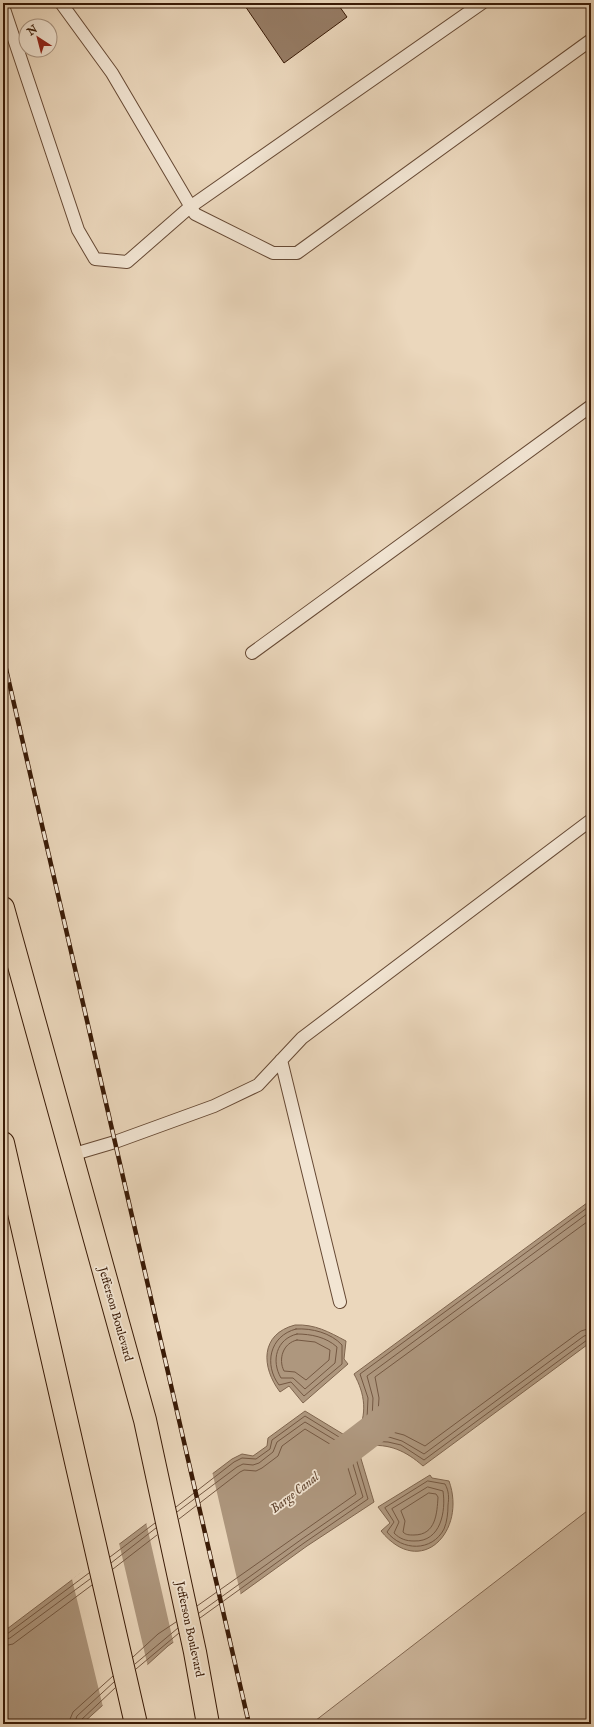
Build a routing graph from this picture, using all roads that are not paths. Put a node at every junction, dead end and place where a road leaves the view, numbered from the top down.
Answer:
1 (61, 3) edge
2 (482, 3) edge
3 (3, 6) edge
4 (591, 40) edge
5 (190, 207) junction
6 (591, 406) edge
7 (252, 653) dead end
8 (591, 820) edge
9 (3, 908) edge
10 (281, 1060) junction
11 (3, 1143) edge
12 (71, 1155) junction
13 (340, 1302) dead end
14 (136, 1724) edge
15 (208, 1724) edge

1 - 5 lane
2 - 5 lane
3 - 5 lane
4 - 5 lane
6 - 7 lane
8 - 10 lane
9 - 12 main road, Jefferson Boulevard
10 - 12 lane
10 - 13 lane
11 - 14 main road
12 - 15 main road, Jefferson Boulevard

